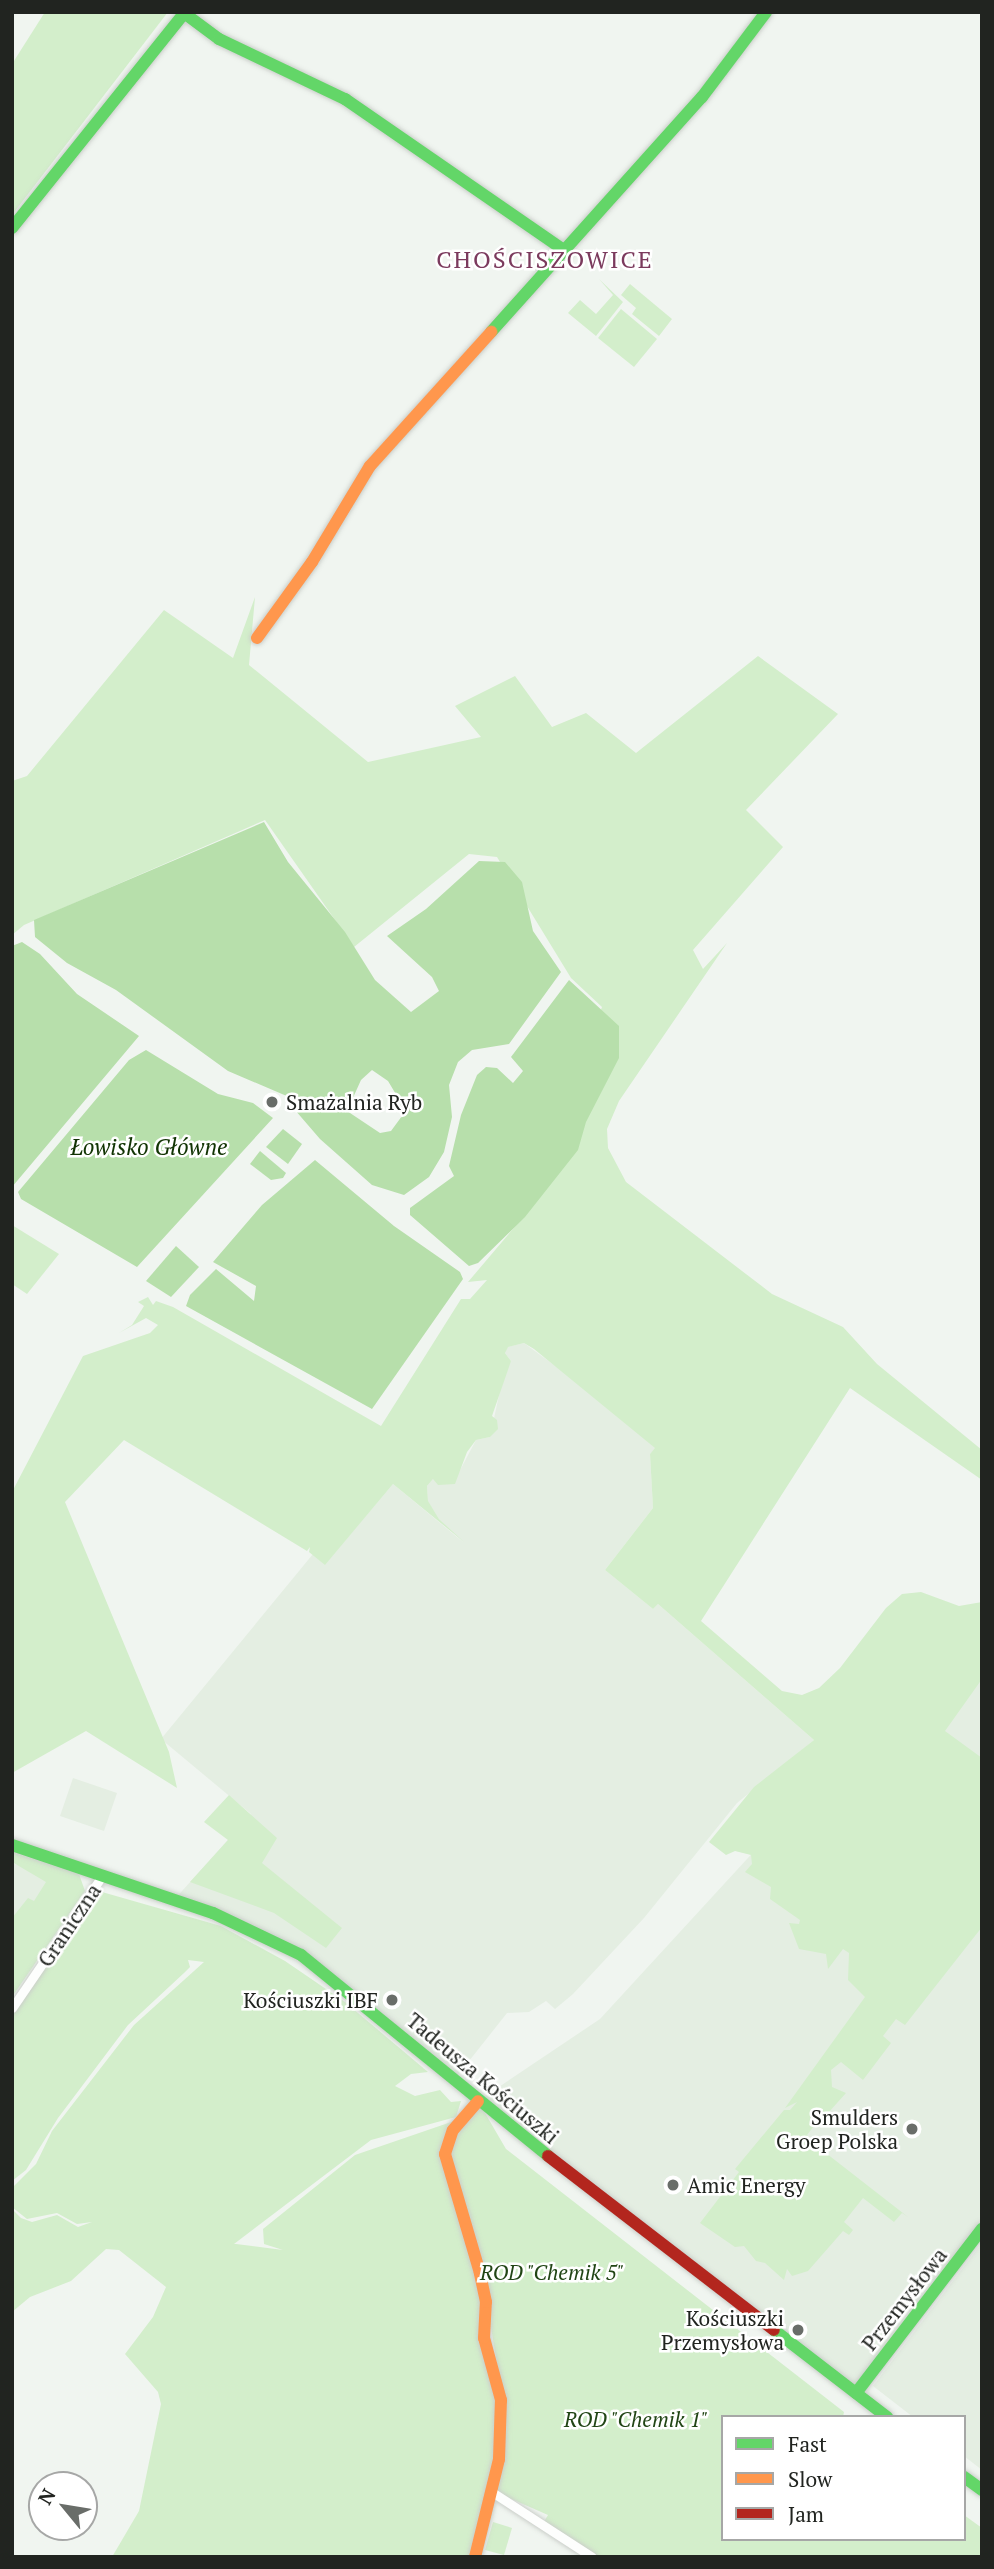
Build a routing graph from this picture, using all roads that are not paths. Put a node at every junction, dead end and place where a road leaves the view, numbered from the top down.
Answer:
1 (766, 12) edge
2 (12, 228) edge
3 (567, 252) junction
4 (257, 638) dead end
5 (12, 1845) edge
6 (102, 1876) junction
7 (12, 2008) edge
8 (478, 2101) junction
9 (982, 2229) edge
10 (856, 2393) junction
11 (884, 2415) edge
12 (966, 2478) edge
13 (982, 2490) edge
14 (492, 2492) junction
15 (475, 2557) edge
16 (592, 2557) edge

1 - 3 street
2 - 3 street
3 - 4 street
5 - 6 street, Tadeusza Kościuszki
6 - 7 street, Graniczna
6 - 8 street, Tadeusza Kościuszki
8 - 10 street, Tadeusza Kościuszki
8 - 14 street
9 - 10 street, Przemysłowa
10 - 11 street, Tadeusza Kościuszki
12 - 13 street
14 - 15 street
14 - 16 street

